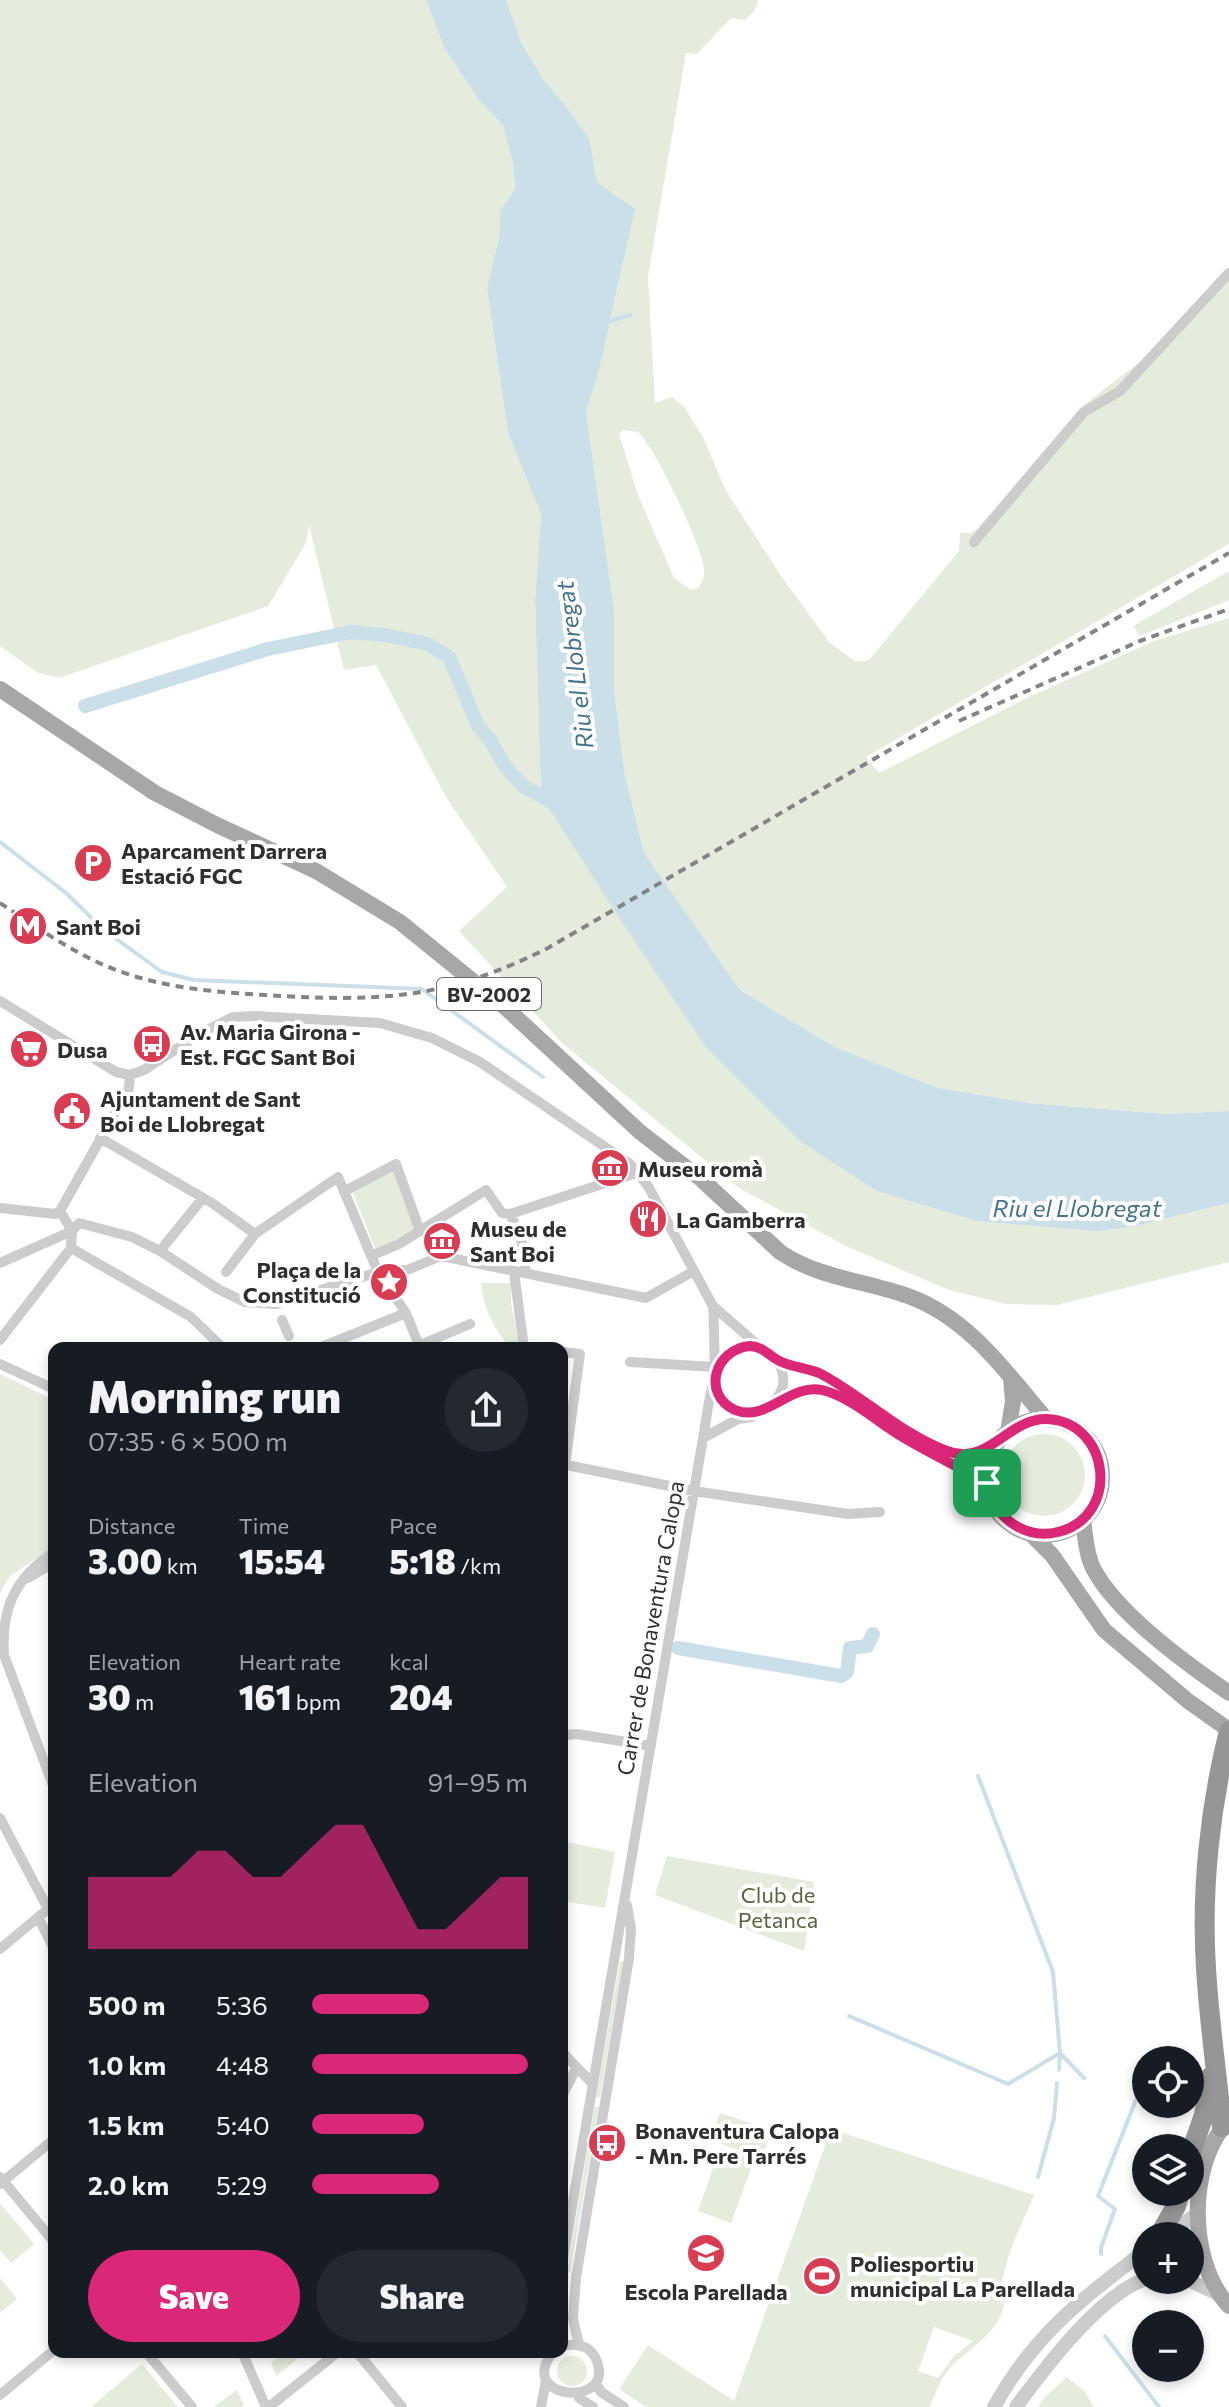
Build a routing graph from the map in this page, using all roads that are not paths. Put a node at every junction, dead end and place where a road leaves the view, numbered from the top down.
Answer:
1 (1229, 273) edge
2 (974, 542) dead end
3 (0, 689) edge
4 (0, 1001) edge
5 (130, 1075) junction
6 (100, 1138) junction
7 (639, 1172) junction
8 (345, 1191) junction
9 (202, 1199) junction
10 (0, 1208) edge
11 (60, 1211) junction
12 (510, 1214) junction
13 (72, 1231) junction
14 (420, 1231) junction
15 (255, 1234) junction
16 (71, 1248) junction
17 (160, 1251) junction
18 (371, 1254) junction
19 (0, 1263) edge
20 (694, 1271) junction
21 (226, 1272) dead end
22 (514, 1272) junction
23 (526, 1273) junction
24 (373, 1274) junction
25 (713, 1306) junction
26 (406, 1315) junction
27 (282, 1320) dead end
28 (470, 1324) dead end
29 (289, 1336) dead end
30 (0, 1340) edge
31 (217, 1342) edge
32 (334, 1342) edge
33 (418, 1342) edge
34 (431, 1342) edge
35 (523, 1342) edge
36 (761, 1348) junction
37 (568, 1353) edge
38 (777, 1360) junction
39 (630, 1362) dead end
40 (0, 1364) edge
41 (716, 1372) junction
42 (1011, 1378) junction
43 (48, 1386) edge
44 (765, 1409) junction
45 (1046, 1419) junction
46 (568, 1436) edge
47 (1003, 1437) junction
48 (703, 1438) junction
49 (568, 1465) edge
50 (987, 1483) junction
51 (694, 1491) junction
52 (880, 1512) dead end
53 (1083, 1519) junction
54 (1029, 1532) junction
55 (48, 1556) edge
56 (48, 1566) edge
57 (18, 1583) junction
58 (1229, 1693) edge
59 (1229, 1730) edge
60 (568, 1736) edge
61 (651, 1746) junction
62 (48, 1772) edge
63 (0, 1818) edge
64 (627, 1887) junction
65 (48, 1902) edge
66 (48, 1909) edge
67 (38, 1917) junction
68 (631, 1929) junction
69 (48, 1937) edge
70 (0, 1949) edge
71 (615, 1955) junction
72 (1215, 2054) junction
73 (568, 2059) edge
74 (576, 2069) junction
75 (592, 2083) junction
76 (568, 2084) edge
77 (1226, 2123) edge
78 (1197, 2134) edge
79 (48, 2144) edge
80 (1, 2181) edge
81 (1197, 2214) junction
82 (1184, 2222) edge
83 (568, 2229) edge
84 (48, 2235) edge
85 (1132, 2261) edge
86 (1132, 2287) edge
87 (1204, 2289) edge
88 (1224, 2300) edge
89 (579, 2345) junction
90 (568, 2346) edge
91 (48, 2355) edge
92 (151, 2358) edge
93 (245, 2358) edge
94 (330, 2358) edge
95 (362, 2358) edge
96 (548, 2358) edge
97 (546, 2381) junction
98 (596, 2383) junction
99 (0, 2395) edge
100 (571, 2400) junction
101 (192, 2407) edge
102 (267, 2407) edge
103 (402, 2407) edge
104 (541, 2407) edge
105 (593, 2407) edge
106 (624, 2407) edge
107 (994, 2407) edge
108 (1016, 2407) edge

1 - 2 street
3 - 42 main road, BV-2002
4 - 5 street
5 - 6 street
5 - 7 street
6 - 9 street
6 - 11 street
7 - 12 street
7 - 20 street
8 - 14 street
8 - 15 street
8 - 18 street
9 - 15 street
9 - 17 street
10 - 11 street
11 - 13 street
12 - 14 street
12 - 23 street
13 - 16 street
13 - 17 street
13 - 19 street
14 - 18 street
15 - 21 street
16 - 30 street
16 - 31 street
17 - 24 street
18 - 24 street
20 - 23 street
20 - 25 street
22 - 23 street
22 - 24 street
22 - 35 street
24 - 26 street
25 - 36 street
25 - 41 street
26 - 32 street
26 - 33 street
27 - 29 street
28 - 34 street
36 - 38 street
36 - 41 street, Carrer de Bonaventura Calopa
37 - 46 street
38 - 44 street
38 - 47 street
39 - 41 street
40 - 43 street
41 - 44 street
41 - 48 street, Carrer de Bonaventura Calopa
42 - 45 main road, BV-2002
42 - 47 main road
44 - 48 street
44 - 50 street
45 - 47 main road
45 - 53 main road
47 - 50 main road
48 - 51 street, Carrer de Bonaventura Calopa
49 - 51 street
50 - 54 main road
51 - 52 street
51 - 61 street, Carrer de Bonaventura Calopa
53 - 54 main road
53 - 58 main road
54 - 59 main road
55 - 57 street
56 - 57 street
57 - 62 street
59 - 72 highway
60 - 61 street
61 - 64 street, Carrer de Bonaventura Calopa
63 - 65 street
64 - 68 street, Carrer de Bonaventura Calopa
64 - 71 street, Carrer de Bonaventura Calopa
66 - 67 street
67 - 69 street
67 - 70 street
68 - 71 street, Carrer de Bonaventura Calopa
68 - 89 street, Carrer de Bonaventura Calopa
71 - 75 street, Carrer de Bonaventura Calopa
72 - 77 highway
72 - 78 highway
73 - 74 street
74 - 75 street
74 - 76 street
75 - 83 street, Carrer de Bonaventura Calopa
77 - 81 main road
79 - 80 street
80 - 84 street
81 - 82 street
81 - 88 main road
85 - 107 street
86 - 108 street
87 - 88 street
89 - 90 street
89 - 98 street
91 - 99 street
92 - 101 street
93 - 102 street
94 - 102 street
95 - 103 street
96 - 97 street
97 - 100 street
97 - 104 street
98 - 100 street
98 - 106 street
100 - 105 street

